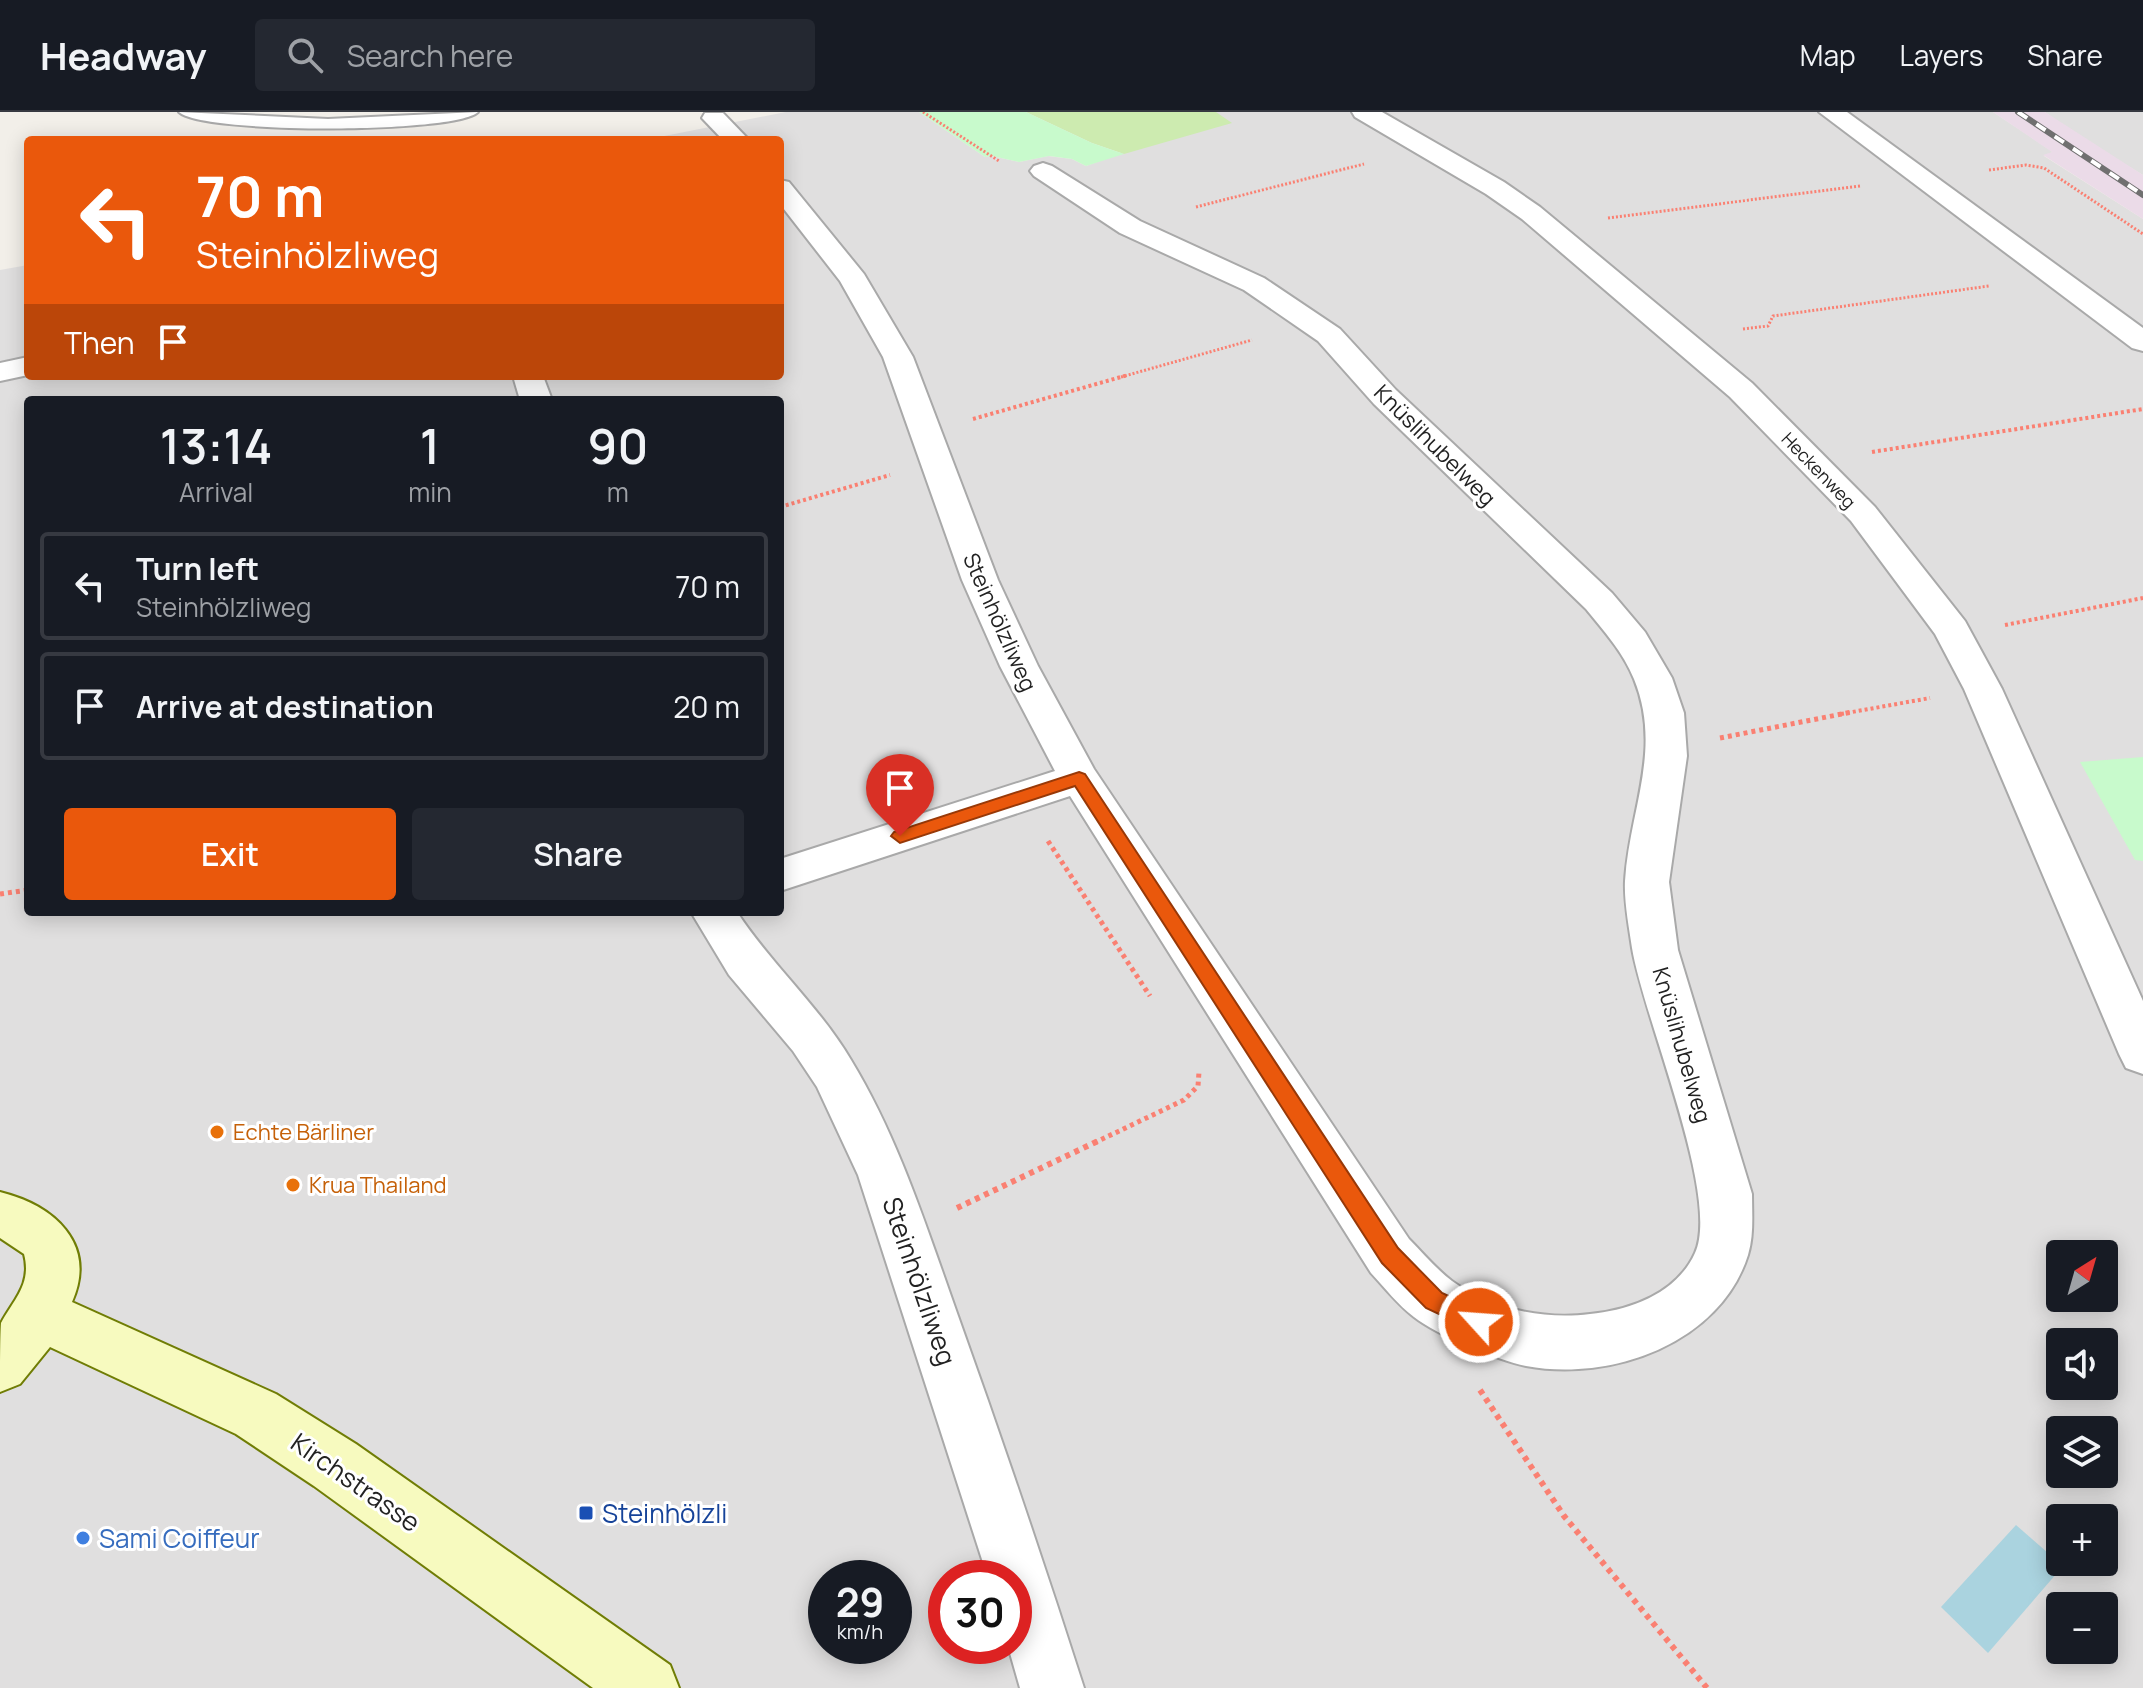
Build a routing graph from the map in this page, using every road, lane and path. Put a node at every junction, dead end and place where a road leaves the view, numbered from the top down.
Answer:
1 (188, 112) edge
2 (469, 112) edge
3 (923, 112) edge
4 (1364, 112) edge
5 (1831, 112) edge
6 (714, 118) dead end
7 (733, 136) edge
8 (1372, 162) dead end
9 (1043, 171) joint
10 (1920, 178) junction
11 (1862, 186) dead end
12 (784, 192) edge
13 (1232, 197) dead end
14 (1596, 220) dead end
15 (2143, 234) edge
16 (2001, 284) dead end
17 (1310, 323) junction
18 (1738, 330) dead end
19 (2143, 342) edge
20 (24, 367) edge
21 (0, 372) edge
22 (2143, 409) edge
23 (932, 447) junction
24 (1875, 452) dead end
25 (784, 505) edge
26 (2143, 598) edge
27 (2026, 621) dead end
28 (1931, 698) dead end
29 (1710, 742) dead end
30 (1087, 791) junction
31 (784, 874) edge
32 (24, 891) edge
33 (0, 894) edge
34 (716, 916) edge
35 (2124, 971) edge
36 (1151, 998) dead end
37 (2143, 1054) edge
38 (1195, 1064) dead end
39 (0, 1215) edge
40 (904, 1230) junction
41 (1434, 1300) junction
42 (41, 1315) junction
43 (0, 1365) edge
44 (647, 1688) edge
45 (1052, 1688) edge
46 (1707, 1688) edge

1 - 2 lane
3 - 9 path
4 - 35 street, Heckenweg
5 - 10 street
6 - 7 street
8 - 13 path
9 - 17 street, Knüslihubelweg
10 - 15 path
10 - 19 street
11 - 14 path
12 - 23 street, Steinhölzliweg
16 - 18 path
17 - 23 path
17 - 41 street, Knüslihubelweg
20 - 21 street
22 - 24 path
23 - 25 path
23 - 30 street, Steinhölzliweg
26 - 27 path
28 - 29 path
30 - 31 street
30 - 36 path
30 - 41 street, Knüslihubelweg
32 - 33 path
34 - 40 street, Steinhölzliweg
35 - 37 street, Heckenweg
38 - 40 path
39 - 42 street
40 - 45 street, Steinhölzliweg
41 - 46 path
42 - 43 street
42 - 44 street, Kirchstrasse

